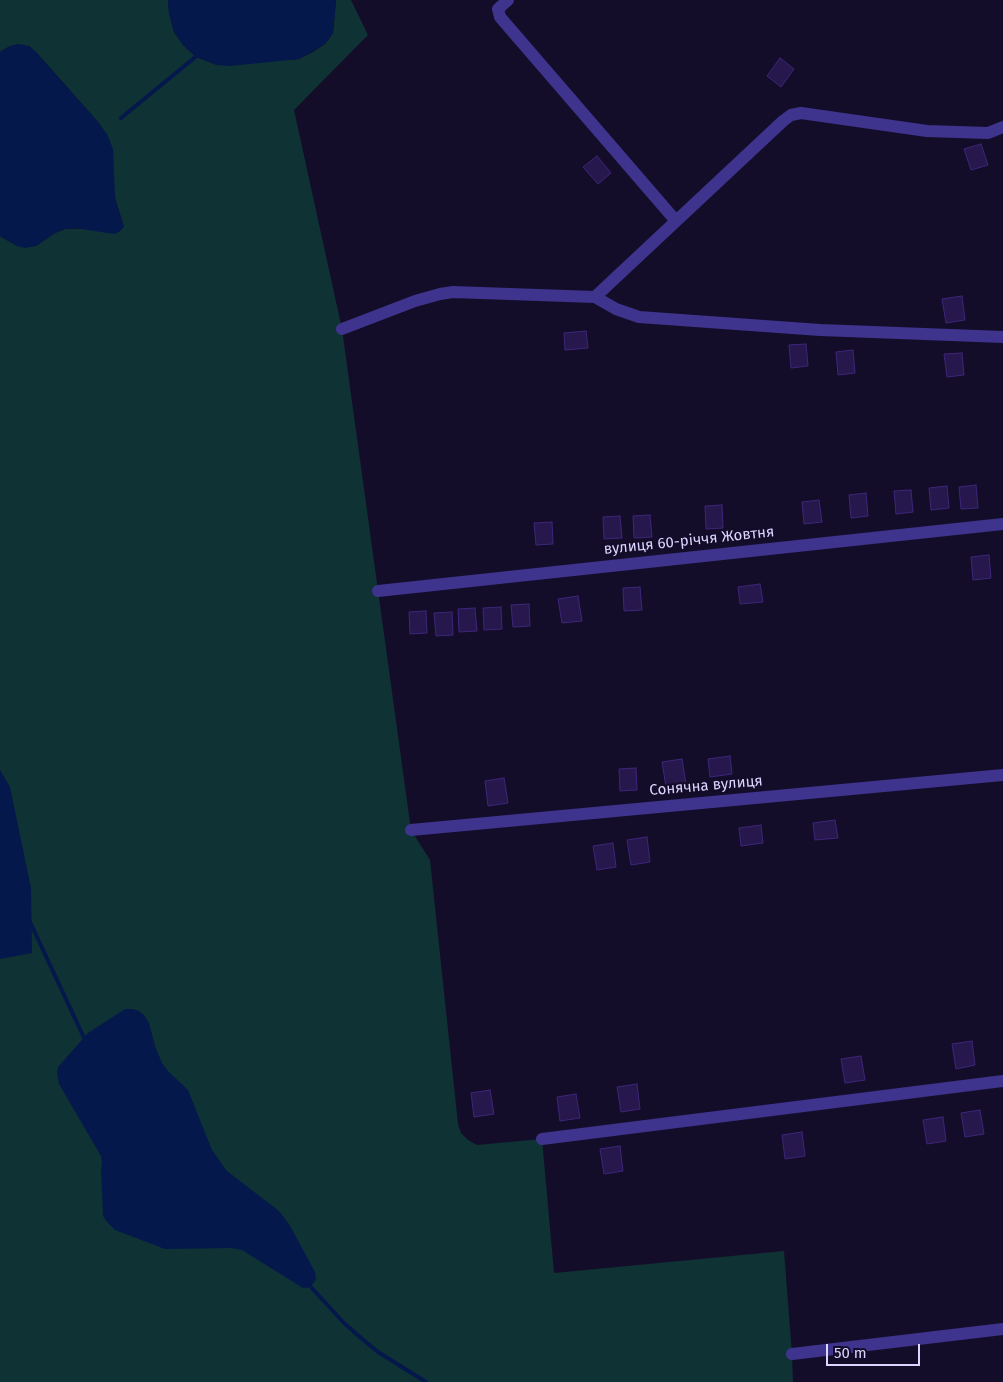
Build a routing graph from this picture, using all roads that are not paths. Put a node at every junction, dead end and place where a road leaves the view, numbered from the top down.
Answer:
1 (508, 0) edge
2 (1003, 127) edge
3 (676, 221) junction
4 (595, 296) junction
5 (342, 329) dead end
6 (1003, 337) edge
7 (1003, 524) edge
8 (378, 591) dead end
9 (1003, 775) edge
10 (411, 830) dead end
11 (1003, 1082) edge
12 (542, 1139) dead end
13 (1003, 1329) edge
14 (792, 1354) dead end

1 - 3 street
2 - 3 street
3 - 4 street
4 - 5 street
4 - 6 street
7 - 8 street, вулиця 60-річчя Жовтня
9 - 10 street, Сонячна вулиця
11 - 12 street
13 - 14 street

